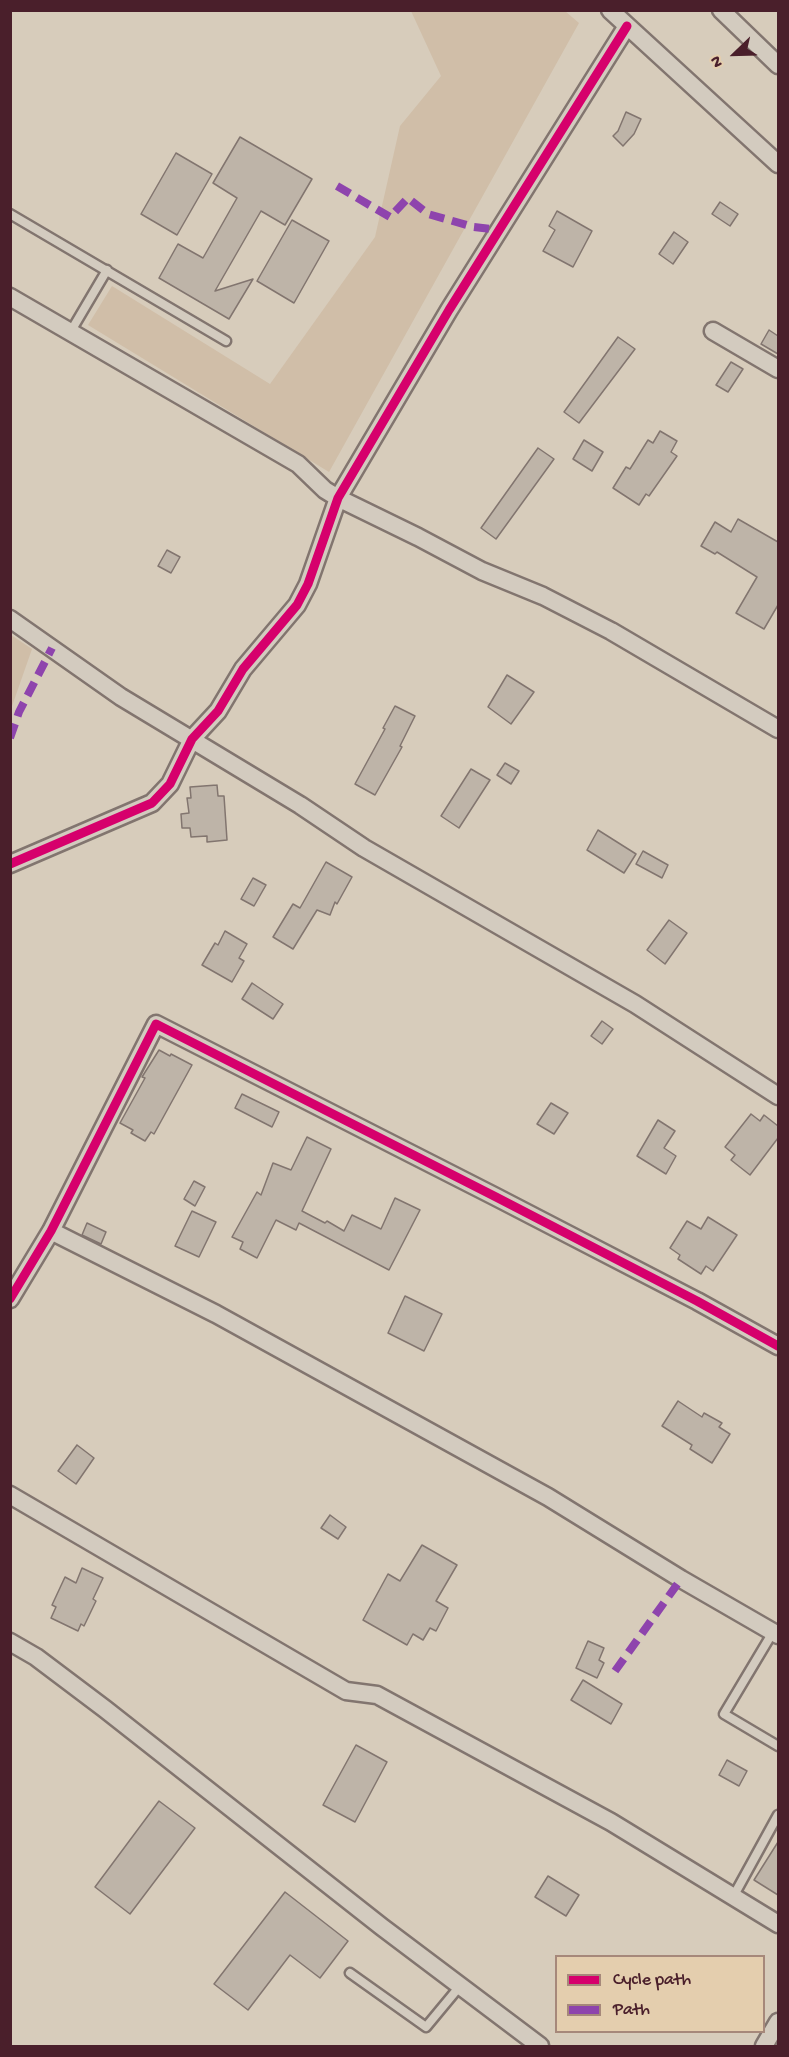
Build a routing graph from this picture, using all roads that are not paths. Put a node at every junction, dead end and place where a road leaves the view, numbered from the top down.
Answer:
1 (610, 10) edge
2 (721, 10) edge
3 (627, 26) junction
4 (778, 65) edge
5 (778, 164) edge
6 (10, 214) edge
7 (107, 270) junction
8 (10, 297) edge
9 (71, 331) junction
10 (713, 331) dead end
11 (226, 341) dead end
12 (778, 369) edge
13 (338, 498) junction
14 (10, 619) edge
15 (778, 729) edge
16 (192, 739) junction
17 (10, 864) edge
18 (778, 1096) edge
19 (51, 1231) junction
20 (10, 1299) edge
21 (778, 1346) edge
22 (10, 1495) edge
23 (776, 1634) edge
24 (10, 1642) edge
25 (778, 1746) edge
26 (778, 1815) edge
27 (733, 1897) junction
28 (778, 1924) edge
29 (350, 1973) dead end
30 (460, 1986) junction
31 (778, 2022) edge
32 (535, 2045) edge
33 (764, 2046) edge

1 - 3 street
2 - 4 street
3 - 5 street
3 - 13 street
6 - 7 lane
7 - 9 lane
7 - 11 lane
8 - 9 street
9 - 13 street
10 - 12 street
13 - 15 street
13 - 16 street
14 - 16 street
16 - 17 street
16 - 18 street
19 - 20 street
19 - 21 street
19 - 23 street
22 - 27 street
23 - 25 lane
24 - 30 street
26 - 27 lane
27 - 28 street
29 - 30 lane
30 - 32 street
31 - 33 street

